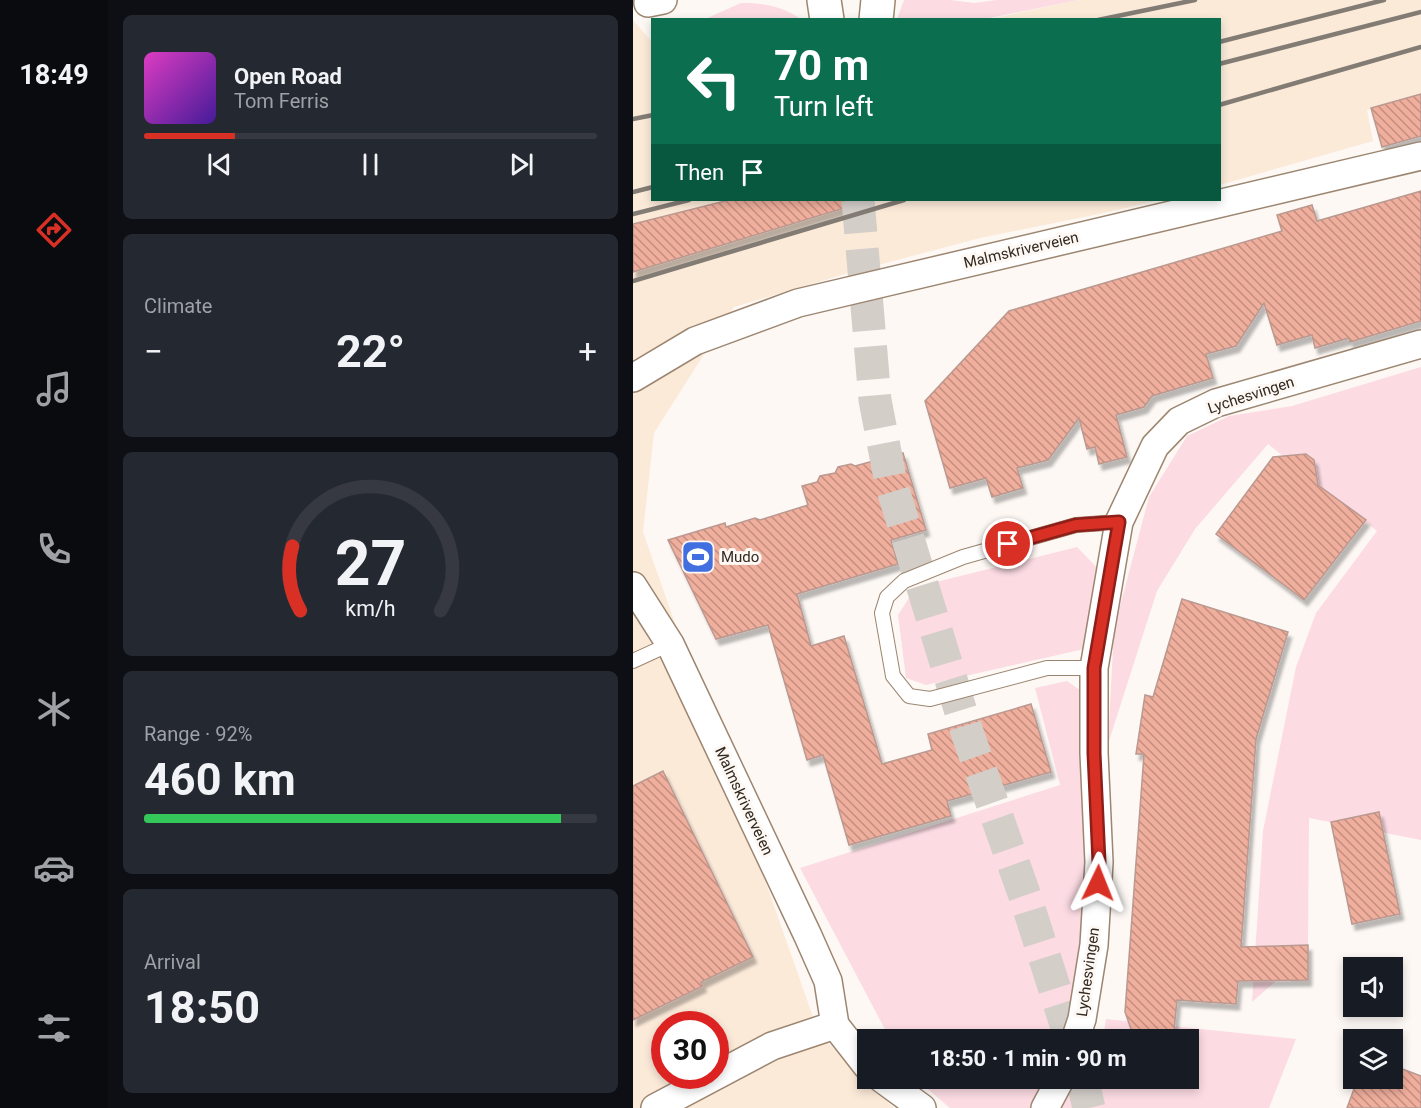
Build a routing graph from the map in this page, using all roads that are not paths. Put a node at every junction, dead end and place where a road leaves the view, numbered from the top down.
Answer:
1 (824, 0) edge
2 (877, 0) edge
3 (827, 18) edge
4 (876, 18) edge
5 (1421, 156) edge
6 (1421, 345) edge
7 (633, 378) edge
8 (1119, 522) junction
9 (633, 586) edge
10 (671, 644) junction
11 (633, 661) edge
12 (1094, 668) junction
13 (835, 1025) junction
14 (1079, 1029) edge
15 (857, 1053) edge
16 (896, 1089) edge
17 (1055, 1089) edge
18 (655, 1108) edge
19 (923, 1108) edge
20 (1045, 1108) edge

1 - 3 main road
2 - 4 main road
5 - 7 street, Malmskriverveien
6 - 8 street, Lychesvingen
8 - 12 street, Lychesvingen
8 - 12 lane
9 - 10 street, Malmskriverveien
10 - 11 lane
10 - 13 street, Malmskriverveien
12 - 14 street, Lychesvingen
13 - 15 street
13 - 18 street
16 - 19 street
17 - 20 street

